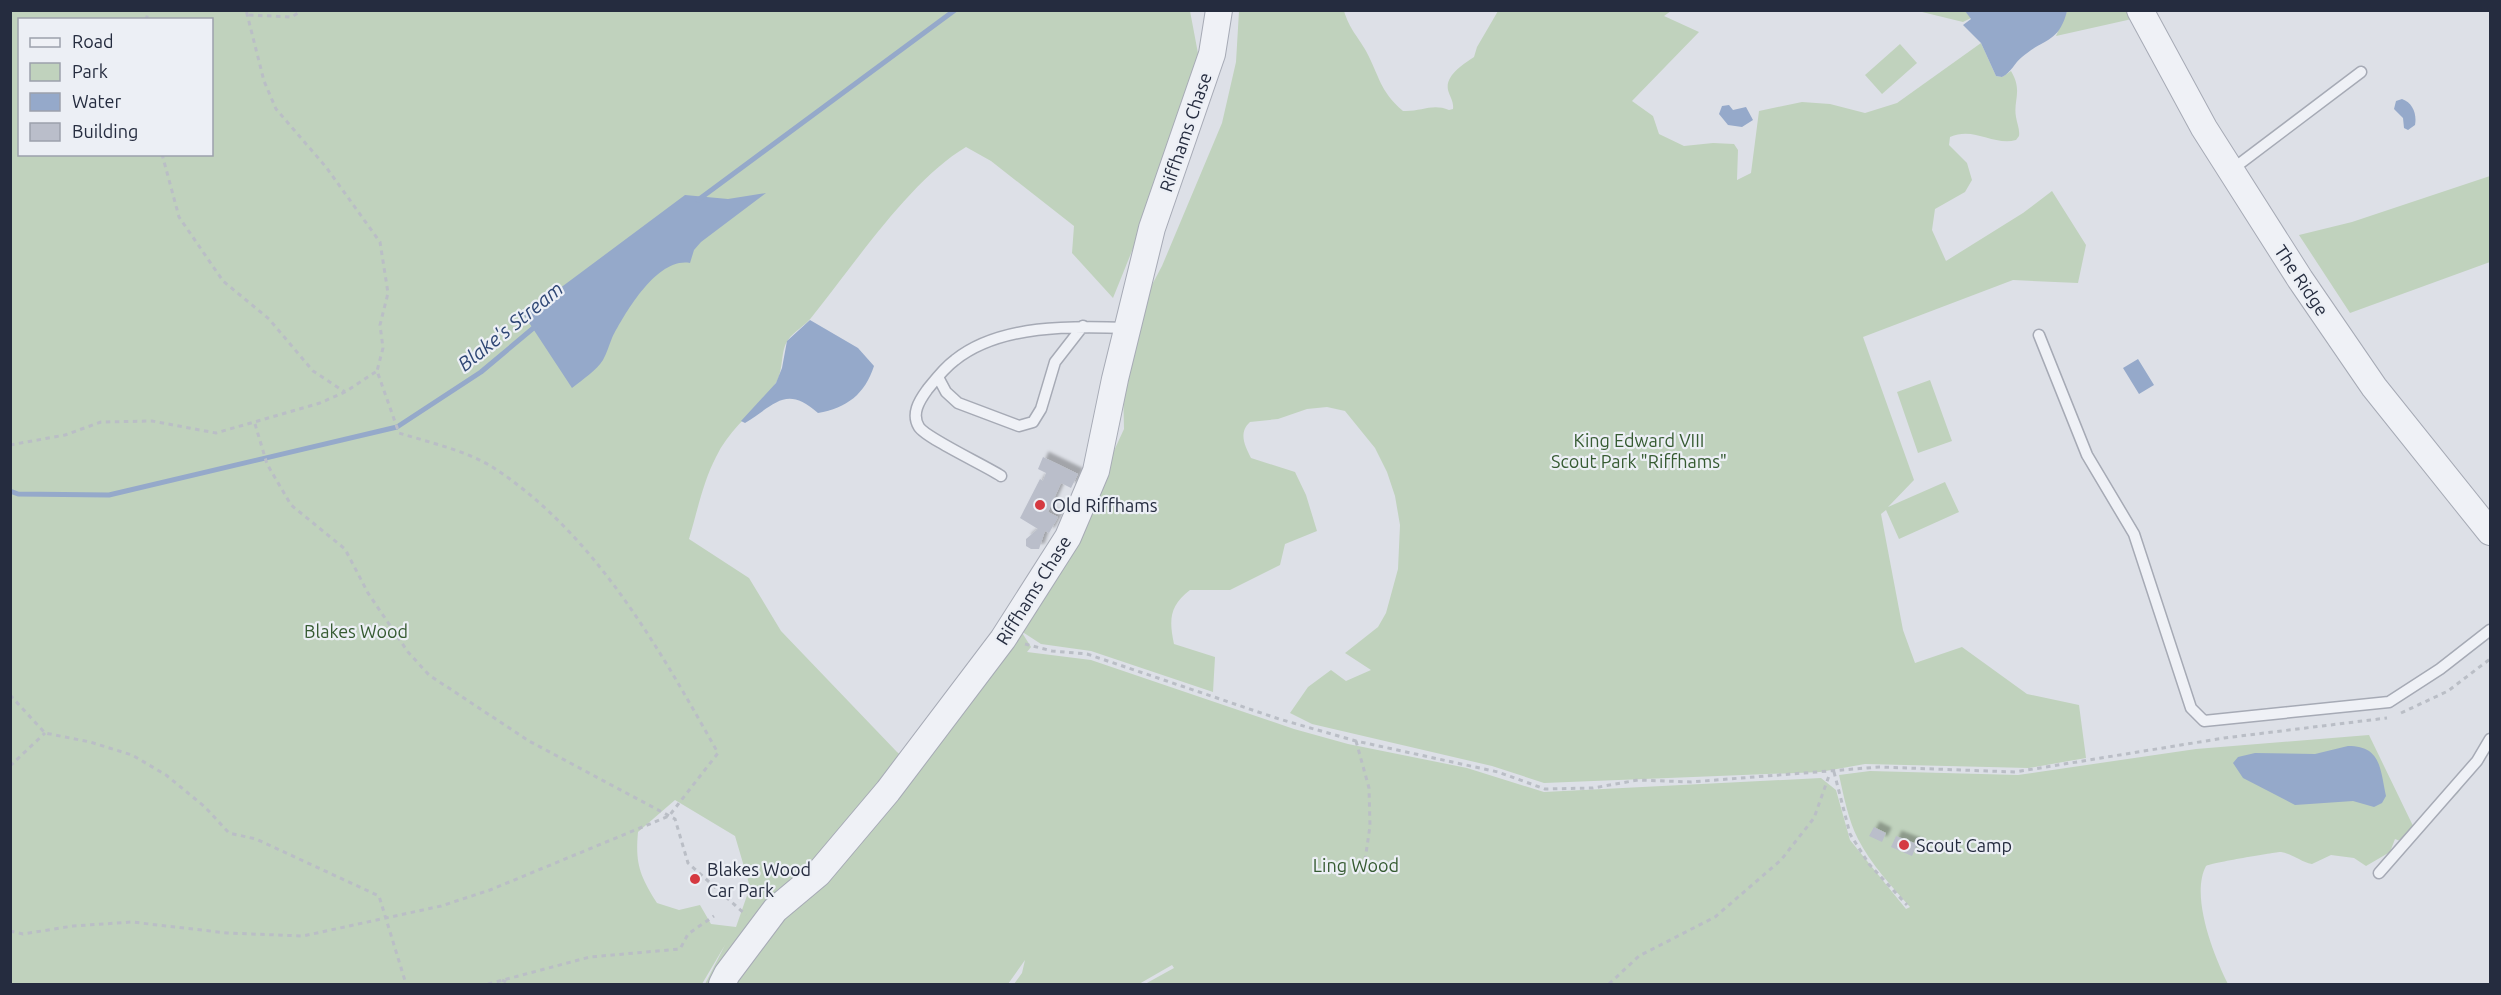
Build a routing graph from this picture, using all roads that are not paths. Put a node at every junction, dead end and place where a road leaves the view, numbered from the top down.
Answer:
1 (1218, 10) edge
2 (2140, 10) edge
3 (2361, 72) dead end
4 (2230, 171) junction
5 (1083, 326) junction
6 (1127, 328) junction
7 (2039, 335) dead end
8 (938, 377) junction
9 (1001, 476) dead end
10 (2490, 532) edge
11 (2490, 630) edge
12 (2490, 739) edge
13 (2379, 873) dead end
14 (722, 984) edge

1 - 6 street, Riffhams Chase
2 - 4 street, The Ridge
3 - 4 lane
4 - 10 street, The Ridge
5 - 6 lane
5 - 8 lane
5 - 8 lane
6 - 14 street, Riffhams Chase
7 - 11 lane
8 - 9 lane
12 - 13 lane

